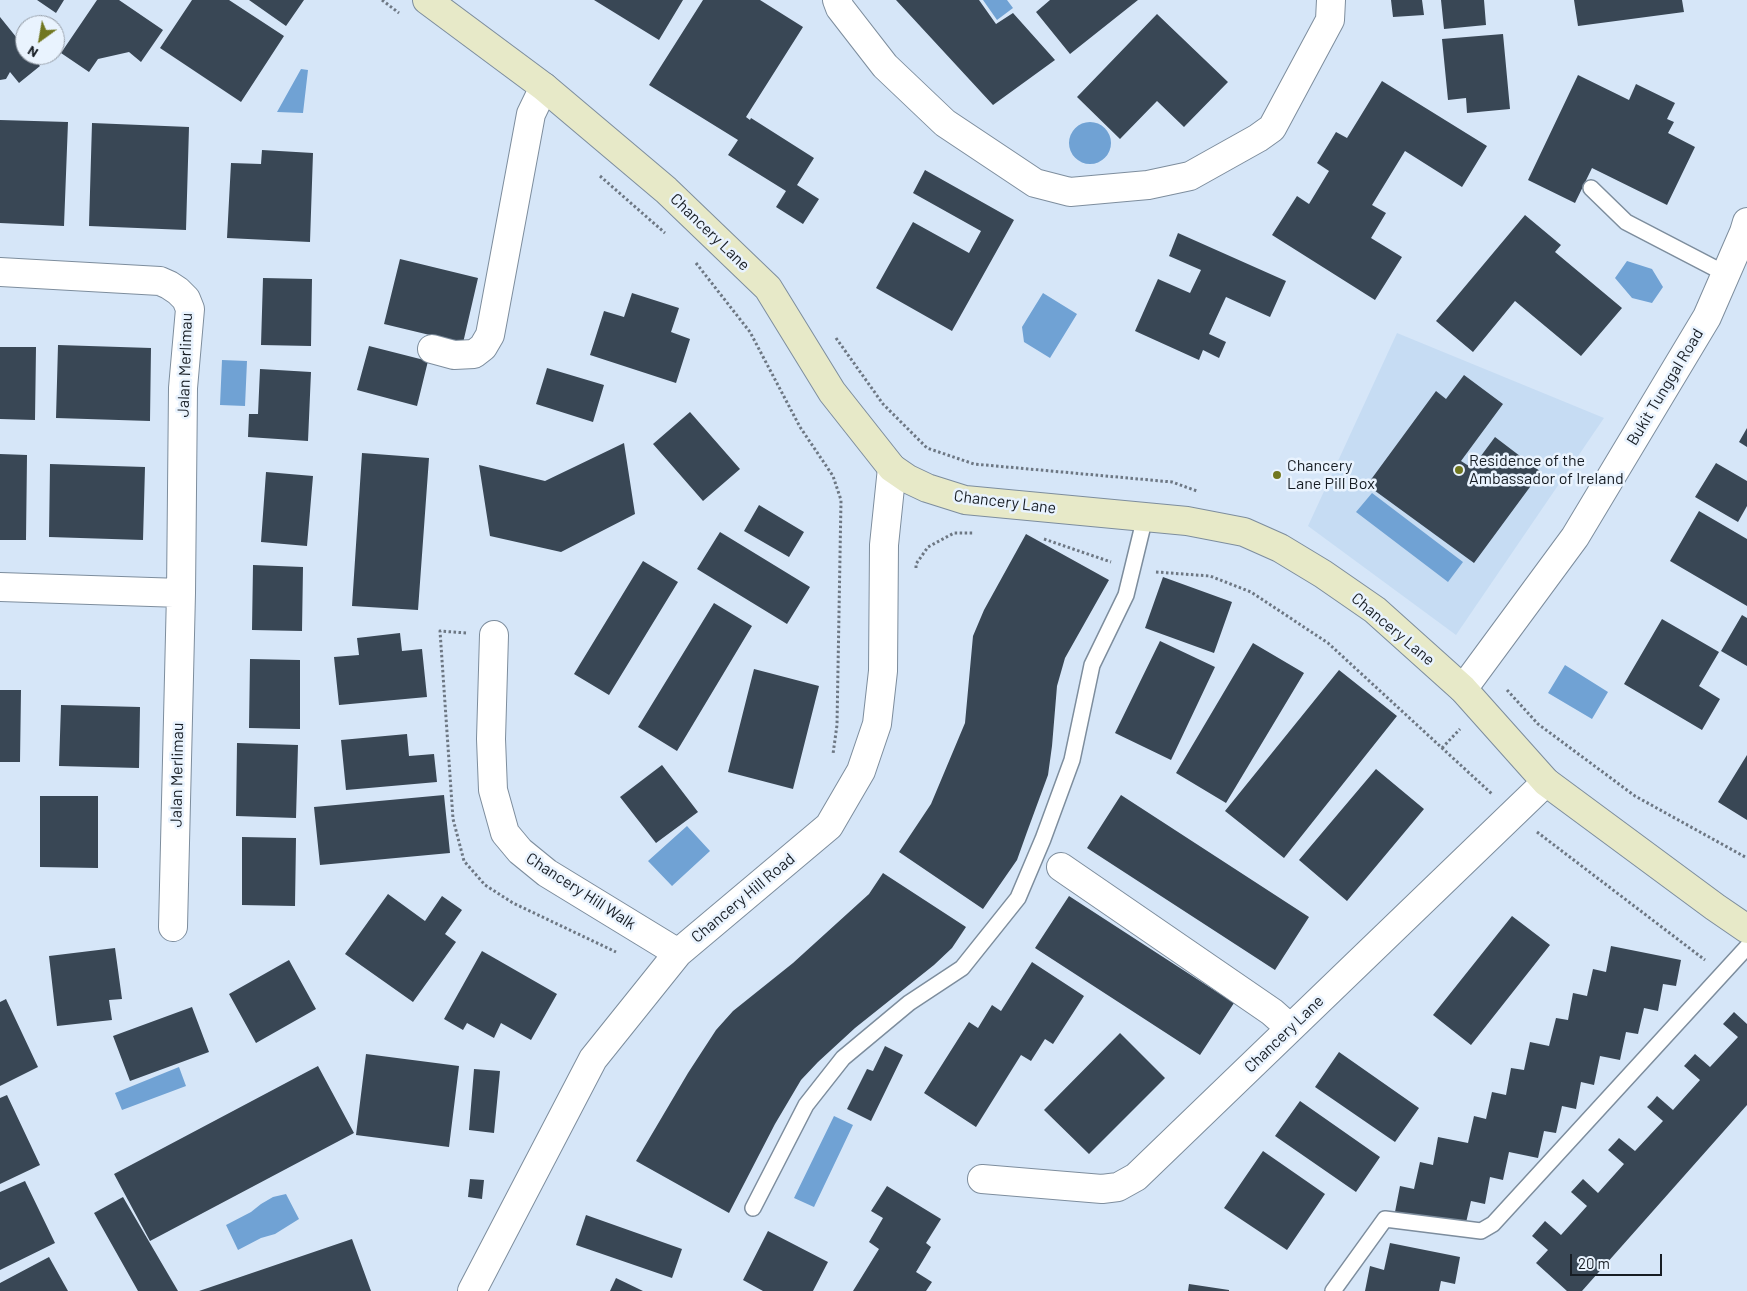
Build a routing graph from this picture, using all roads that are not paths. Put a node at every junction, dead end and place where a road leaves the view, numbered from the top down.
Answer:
1 (427, 0) edge
2 (838, 0) edge
3 (1331, 0) edge
4 (544, 86) junction
5 (1591, 188) dead end
6 (1747, 222) edge
7 (0, 272) edge
8 (1726, 274) junction
9 (432, 349) dead end
10 (892, 468) junction
11 (1145, 517) junction
12 (0, 587) edge
13 (181, 592) junction
14 (494, 635) dead end
15 (1463, 689) junction
16 (1546, 782) junction
17 (1061, 867) dead end
18 (1715, 907) junction
19 (1747, 917) edge
20 (173, 928) dead end
21 (1747, 929) edge
22 (1747, 947) edge
23 (678, 953) junction
24 (1290, 1028) junction
25 (982, 1179) dead end
26 (753, 1208) dead end
27 (472, 1291) edge
28 (1333, 1291) edge

1 - 4 street, Chancery Lane
2 - 3 street
4 - 9 street
4 - 10 street, Chancery Lane
5 - 8 lane
6 - 8 street, Bukit Tunggal Road
7 - 13 street, Jalan Merlimau
8 - 15 street, Bukit Tunggal Road
10 - 11 street, Chancery Lane
10 - 23 street, Chancery Hill Road
11 - 15 street, Chancery Lane
11 - 26 lane
12 - 13 street
13 - 20 street, Jalan Merlimau
14 - 23 street, Chancery Hill Walk
15 - 16 street, Chancery Lane
16 - 18 street, Chancery Lane
16 - 24 street, Chancery Lane
17 - 24 street
18 - 19 street, Chancery Lane
18 - 21 street, Chancery Lane
22 - 28 lane
23 - 27 street, Chancery Hill Road
24 - 25 street, Chancery Lane

